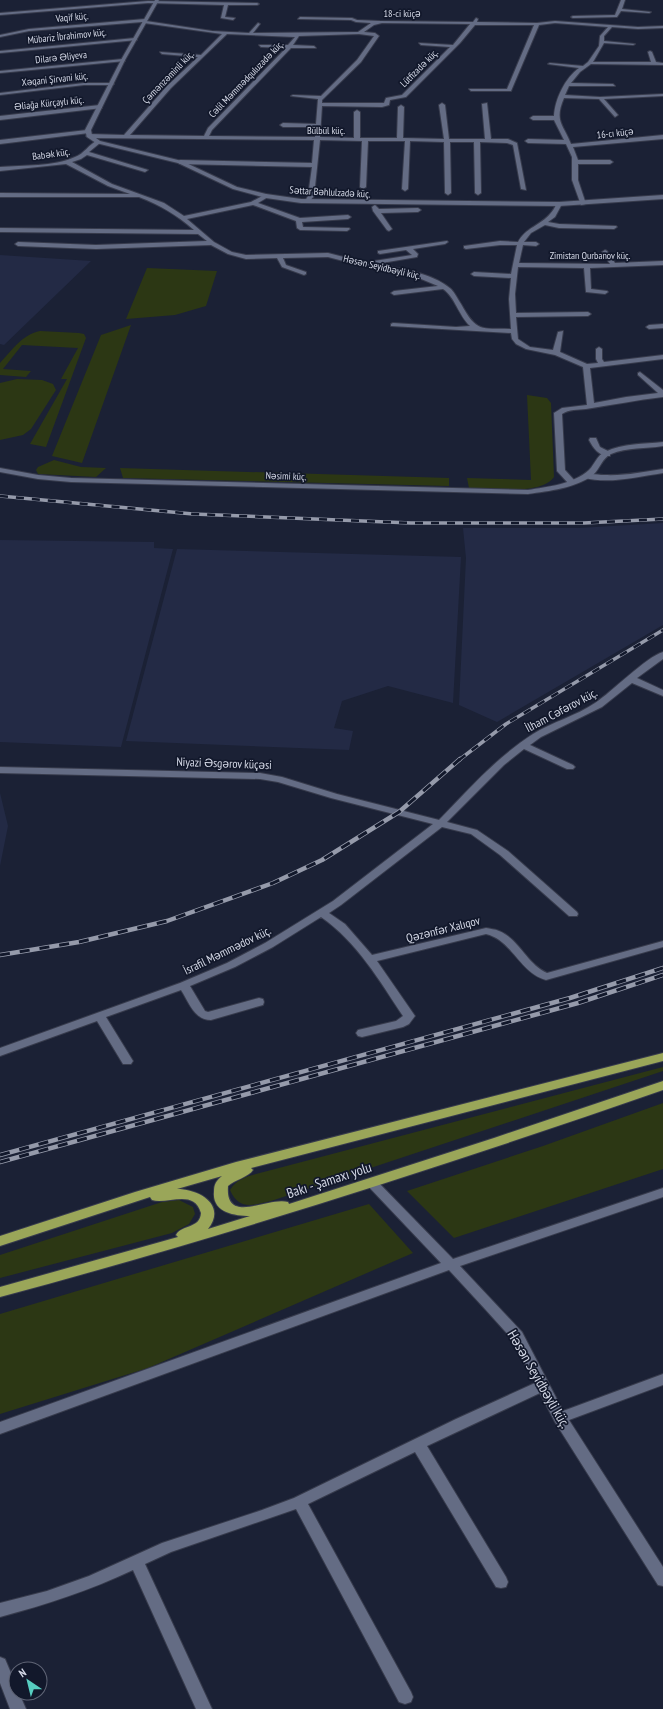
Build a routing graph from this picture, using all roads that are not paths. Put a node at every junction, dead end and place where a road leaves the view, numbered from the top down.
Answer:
1 (623, 0) edge
2 (157, 1) edge
3 (226, 4) junction
4 (257, 4) dead end
5 (619, 10) junction
6 (649, 12) dead end
7 (0, 14) edge
8 (617, 16) junction
9 (300, 18) dead end
10 (233, 19) dead end
11 (476, 20) junction
12 (145, 21) junction
13 (378, 22) junction
14 (555, 22) junction
15 (258, 24) dead end
16 (537, 24) junction
17 (612, 25) junction
18 (327, 26) dead end
19 (663, 26) edge
20 (638, 28) junction
21 (663, 32) edge
22 (226, 33) junction
23 (324, 33) junction
24 (359, 33) junction
25 (250, 34) junction
26 (297, 34) junction
27 (106, 35) dead end
28 (0, 36) edge
29 (135, 39) junction
30 (112, 40) junction
31 (602, 42) junction
32 (421, 44) dead end
33 (633, 44) dead end
34 (261, 46) dead end
35 (290, 46) junction
36 (454, 46) junction
37 (314, 47) dead end
38 (0, 52) edge
39 (650, 52) dead end
40 (162, 53) dead end
41 (201, 56) junction
42 (123, 60) junction
43 (590, 63) junction
44 (550, 64) dead end
45 (654, 64) junction
46 (663, 64) edge
47 (583, 67) junction
48 (0, 72) edge
49 (112, 84) junction
50 (567, 84) junction
51 (613, 85) dead end
52 (471, 90) dead end
53 (0, 94) edge
54 (663, 95) edge
55 (293, 96) dead end
56 (562, 96) junction
57 (640, 96) junction
58 (322, 98) junction
59 (600, 98) junction
60 (645, 101) dead end
61 (320, 104) junction
62 (485, 104) dead end
63 (442, 105) dead end
64 (100, 107) junction
65 (401, 107) dead end
66 (357, 112) dead end
67 (615, 115) dead end
68 (0, 118) edge
69 (533, 118) dead end
70 (556, 118) junction
71 (283, 125) dead end
72 (318, 126) junction
73 (88, 134) junction
74 (126, 136) junction
75 (206, 137) junction
76 (663, 137) edge
77 (655, 138) junction
78 (317, 139) junction
79 (357, 139) junction
80 (365, 139) junction
81 (400, 139) junction
82 (408, 139) junction
83 (447, 140) junction
84 (477, 140) junction
85 (488, 140) junction
86 (528, 141) dead end
87 (0, 142) edge
88 (98, 142) junction
89 (569, 144) junction
90 (663, 145) edge
91 (86, 153) junction
92 (68, 162) junction
93 (180, 162) junction
94 (576, 162) junction
95 (610, 162) dead end
96 (315, 165) junction
97 (0, 169) edge
98 (145, 170) dead end
99 (363, 187) dead end
100 (405, 189) dead end
101 (524, 189) dead end
102 (448, 193) dead end
103 (478, 193) dead end
104 (0, 195) edge
105 (142, 196) junction
106 (266, 196) junction
107 (662, 198) edge
108 (308, 202) junction
109 (373, 203) junction
110 (254, 204) junction
111 (559, 204) junction
112 (583, 204) junction
113 (418, 210) dead end
114 (376, 211) junction
115 (348, 217) dead end
116 (183, 218) junction
117 (299, 220) junction
118 (103, 223) dead end
119 (545, 223) junction
120 (614, 227) dead end
121 (347, 229) dead end
122 (389, 229) dead end
123 (0, 230) edge
124 (10, 230) junction
125 (100, 231) junction
126 (199, 232) junction
127 (5, 238) dead end
128 (445, 242) dead end
129 (520, 242) junction
130 (212, 243) junction
131 (18, 244) dead end
132 (536, 244) dead end
133 (466, 247) dead end
134 (408, 248) junction
135 (341, 249) dead end
136 (380, 252) dead end
137 (605, 252) dead end
138 (279, 257) junction
139 (336, 257) junction
140 (663, 264) edge
141 (370, 265) junction
142 (516, 265) junction
143 (587, 266) junction
144 (614, 266) junction
145 (304, 273) dead end
146 (474, 274) dead end
147 (514, 276) junction
148 (444, 286) junction
149 (605, 292) dead end
150 (394, 293) dead end
151 (588, 314) dead end
152 (514, 315) junction
153 (393, 325) dead end
154 (663, 326) edge
155 (649, 327) dead end
156 (475, 328) junction
157 (514, 330) junction
158 (561, 332) dead end
159 (599, 349) dead end
160 (556, 353) junction
161 (663, 357) edge
162 (655, 358) junction
163 (663, 361) edge
164 (602, 364) junction
165 (586, 366) junction
166 (640, 374) dead end
167 (663, 395) edge
168 (590, 406) junction
169 (593, 440) dead end
170 (663, 444) edge
171 (607, 454) junction
172 (0, 470) edge
173 (663, 471) edge
174 (587, 476) junction
175 (571, 481) junction
176 (663, 655) edge
177 (631, 679) junction
178 (663, 693) edge
179 (523, 745) junction
180 (570, 767) dead end
181 (0, 770) edge
182 (440, 824) junction
183 (322, 913) junction
184 (573, 914) dead end
185 (663, 944) edge
186 (370, 959) junction
187 (184, 985) junction
188 (259, 1002) dead end
189 (100, 1016) junction
190 (362, 1033) dead end
191 (0, 1052) edge
192 (663, 1057) edge
193 (127, 1061) dead end
194 (663, 1085) edge
195 (314, 1146) junction
196 (372, 1183) junction
197 (344, 1192) junction
198 (663, 1192) edge
199 (61, 1221) junction
200 (0, 1241) edge
201 (452, 1264) junction
202 (75, 1272) junction
203 (0, 1292) edge
204 (663, 1379) edge
205 (542, 1386) junction
206 (560, 1418) junction
207 (0, 1428) edge
208 (418, 1444) junction
209 (299, 1502) junction
210 (136, 1561) junction
211 (663, 1580) edge
212 (501, 1582) dead end
213 (0, 1610) edge
214 (0, 1664) edge
215 (405, 1697) dead end
216 (18, 1709) edge
217 (204, 1709) edge

1 - 5 street
2 - 3 street
2 - 7 street
2 - 12 street
3 - 4 street
3 - 10 street
5 - 6 street
5 - 8 street
8 - 14 street
8 - 19 street
9 - 13 street
11 - 13 street, 18-ci küçə
11 - 16 street, 18-ci küçə
11 - 36 street, Lütfizadə küç.
12 - 22 street
12 - 28 street, Vaqif küç.
12 - 29 street
13 - 24 street, 18-ci küçə
14 - 16 street, 18-ci küçə
14 - 17 street, 18-ci küçə
15 - 25 street
16 - 52 street
17 - 20 street, 18-ci küçə
17 - 31 street
18 - 23 street
19 - 20 street, 18-ci küçə
20 - 21 street
22 - 25 street
22 - 41 street, Çəmənzəminli küç.
23 - 24 street
23 - 26 street
24 - 58 street
25 - 26 street
26 - 35 street, Cəlil Məmmədquluzadə küç.
27 - 30 street
29 - 30 street, Mübariz İbrahimov küç.
29 - 42 street
30 - 38 street, Mübariz İbrahimov küç.
31 - 33 street
31 - 43 street
32 - 36 street
34 - 35 street
35 - 37 street
35 - 75 street, Cəlil Məmmədquluzadə küç.
36 - 61 street, Lütfizadə küç.
39 - 45 street
40 - 41 street
41 - 74 street, Çəmənzəminli küç.
42 - 48 street, Dilarə Əliyeva
42 - 49 street
43 - 45 street
43 - 47 street
44 - 47 street
45 - 46 street
47 - 50 street
49 - 53 street, Xəqani Şirvani küç.
49 - 64 street
50 - 51 street
50 - 56 street
54 - 57 street
55 - 58 street
56 - 59 street
56 - 70 street
57 - 59 street
57 - 60 street
58 - 61 street
59 - 67 street
61 - 72 street
62 - 85 street
63 - 83 street
64 - 68 street, Əliağa Kürçaylı küç.
64 - 73 street
65 - 81 street
66 - 79 street
69 - 70 street
70 - 89 street
71 - 72 street
72 - 78 street
73 - 74 street, Bülbül küç.
73 - 87 street, Bülbül küç.
73 - 88 street, Səttar Bəhlulzadə küç.
74 - 75 street, Bülbül küç.
75 - 78 street, Bülbül küç.
76 - 77 street, 16-cı küçə
77 - 89 street, 16-cı küçə
77 - 90 street
78 - 79 street, Bülbül küç.
78 - 96 street
79 - 80 street, Bülbül küç.
80 - 81 street, Bülbül küç.
80 - 99 street
81 - 82 street, Bülbül küç.
82 - 83 street, Bülbül küç.
82 - 100 street
83 - 84 street, Bülbül küç.
83 - 102 street
84 - 85 street, Bülbül küç.
84 - 103 street
85 - 101 street, Bülbül küç.
86 - 89 street, 16-cı küçə
88 - 91 street, Babək küç.
88 - 93 street, Səttar Bəhlulzadə küç.
89 - 94 street
91 - 92 street, Babək küç.
91 - 98 street
92 - 97 street, Babək küç.
92 - 105 street, Həsən Seyidbəyli küç.
93 - 96 street
93 - 106 street, Səttar Bəhlulzadə küç.
94 - 95 street
94 - 112 street
96 - 108 street
104 - 105 street
105 - 116 street, Həsən Seyidbəyli küç.
106 - 108 street, Səttar Bəhlulzadə küç.
106 - 110 street
107 - 112 street, Səttar Bəhlulzadə küç.
108 - 109 street, Səttar Bəhlulzadə küç.
109 - 111 street, Səttar Bəhlulzadə küç.
109 - 114 street
110 - 116 street
110 - 117 street
111 - 112 street, Səttar Bəhlulzadə küç.
111 - 119 street
113 - 114 street
114 - 122 street
115 - 117 street
116 - 126 street, Həsən Seyidbəyli küç.
117 - 121 street
118 - 125 street
119 - 120 street
119 - 129 street
123 - 124 street
124 - 125 street
124 - 127 street
125 - 126 street
126 - 130 street, Həsən Seyidbəyli küç.
128 - 134 street
129 - 132 street
129 - 133 street
129 - 142 street
130 - 131 street
130 - 138 street, Həsən Seyidbəyli küç.
134 - 136 street
134 - 141 street
135 - 139 street
137 - 144 street
138 - 139 street, Həsən Seyidbəyli küç.
138 - 145 street
139 - 141 street, Həsən Seyidbəyli küç.
140 - 144 street, Zimistan Qurbanov küç.
141 - 148 street, Həsən Seyidbəyli küç.
142 - 143 street, Zimistan Qurbanov küç.
142 - 147 street
143 - 144 street, Zimistan Qurbanov küç.
143 - 149 street
146 - 147 street
147 - 152 street
148 - 150 street
148 - 156 street, Həsən Seyidbəyli küç.
151 - 152 street
152 - 157 street
153 - 156 street
154 - 155 street
156 - 157 street
157 - 160 street
158 - 160 street
159 - 164 street
160 - 165 street
161 - 162 street
162 - 163 street
162 - 164 street
164 - 165 street
165 - 168 street
166 - 167 street
167 - 168 street
168 - 175 street
169 - 171 street
170 - 171 street
171 - 174 street
172 - 175 street, Nəsimi küç.
173 - 174 street
174 - 175 street, Nəsimi küç.
176 - 177 street, İlham Cəfərov küç.
177 - 178 street
177 - 179 street, İlham Cəfərov küç.
179 - 180 street
179 - 182 street, İlham Cəfərov küç.
181 - 182 street, Niyazi Əsgərov küçəsi
182 - 183 street, İsrafil Məmmədov küç.
182 - 184 street, Niyazi Əsgərov küçəsi
183 - 186 street
183 - 187 street, İsrafil Məmmədov küç.
185 - 186 street, Qəzənfər Xalıqov
186 - 190 street
187 - 188 street
187 - 189 street, İsrafil Məmmədov küç.
189 - 191 street, İsrafil Məmmədov küç.
189 - 193 street
192 - 195 highway
194 - 196 highway, Bakı - Şamaxı yolu
195 - 197 highway
195 - 199 highway
196 - 197 highway, Bakı - Şamaxı yolu
196 - 201 street, Həsən Seyidbəyli küç.
197 - 202 highway, Bakı - Şamaxı yolu
198 - 201 street
199 - 200 highway
199 - 202 highway
201 - 205 street, Həsən Seyidbəyli küç.
201 - 207 street
202 - 203 highway, Bakı - Şamaxı yolu
204 - 206 street
205 - 206 street, Həsən Seyidbəyli küç.
205 - 208 street
206 - 211 street, Həsən Seyidbəyli küç.
208 - 209 street
208 - 212 street
209 - 210 street
209 - 215 street
210 - 213 street
210 - 217 street
214 - 216 street

